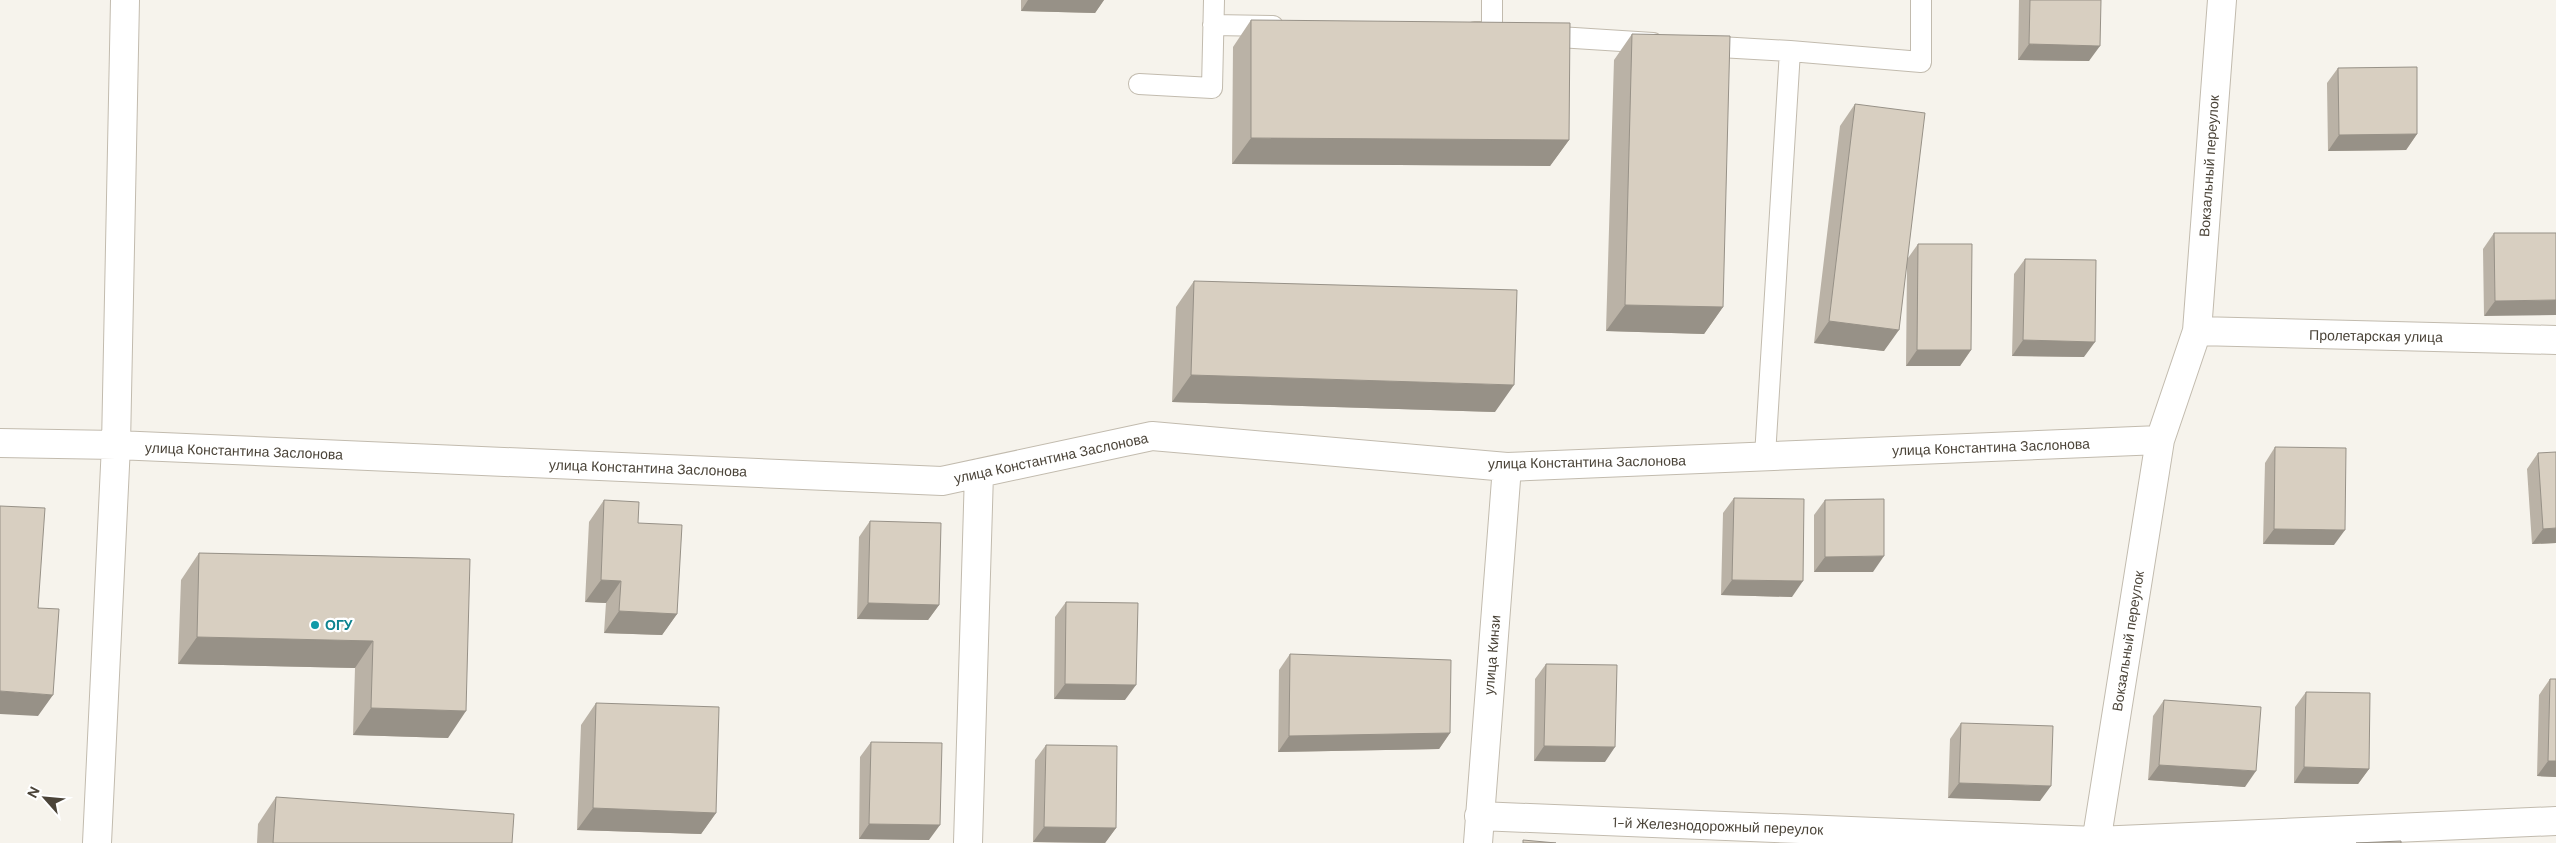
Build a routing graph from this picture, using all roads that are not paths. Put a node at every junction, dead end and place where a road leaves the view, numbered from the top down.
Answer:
1 (125, 0) edge
2 (1214, 0) edge
3 (1492, 0) edge
4 (1921, 0) edge
5 (2222, 0) edge
6 (1213, 25) junction
7 (1293, 27) edge
8 (1452, 31) edge
9 (1492, 32) junction
10 (1790, 51) junction
11 (1139, 84) dead end
12 (2197, 331) junction
13 (2556, 340) edge
14 (2160, 440) junction
15 (0, 443) edge
16 (116, 445) junction
17 (1766, 456) junction
18 (1507, 467) junction
19 (979, 473) junction
20 (1479, 816) junction
21 (2556, 821) edge
22 (2096, 842) edge
23 (97, 843) edge
24 (968, 843) edge
25 (1478, 843) edge

1 - 16 street
2 - 6 lane
3 - 9 lane
4 - 10 lane
5 - 12 street, Вокзальный переулок
6 - 7 lane
6 - 11 lane
8 - 9 lane
9 - 10 lane
10 - 17 lane
12 - 13 street, Пролетарская улица
12 - 14 street, Вокзальный переулок
14 - 17 street, улица Константина Заслонова
14 - 22 street, Вокзальный переулок
15 - 16 street, улица Константина Заслонова
16 - 19 street, улица Константина Заслонова
16 - 23 street
17 - 18 street, улица Константина Заслонова
18 - 19 street, улица Константина Заслонова
18 - 20 street, улица Кинзи
19 - 24 street
20 - 22 street, 1-й Железнодорожный переулок
20 - 25 street, улица Кинзи
21 - 22 street, 1-й Железнодорожный переулок

